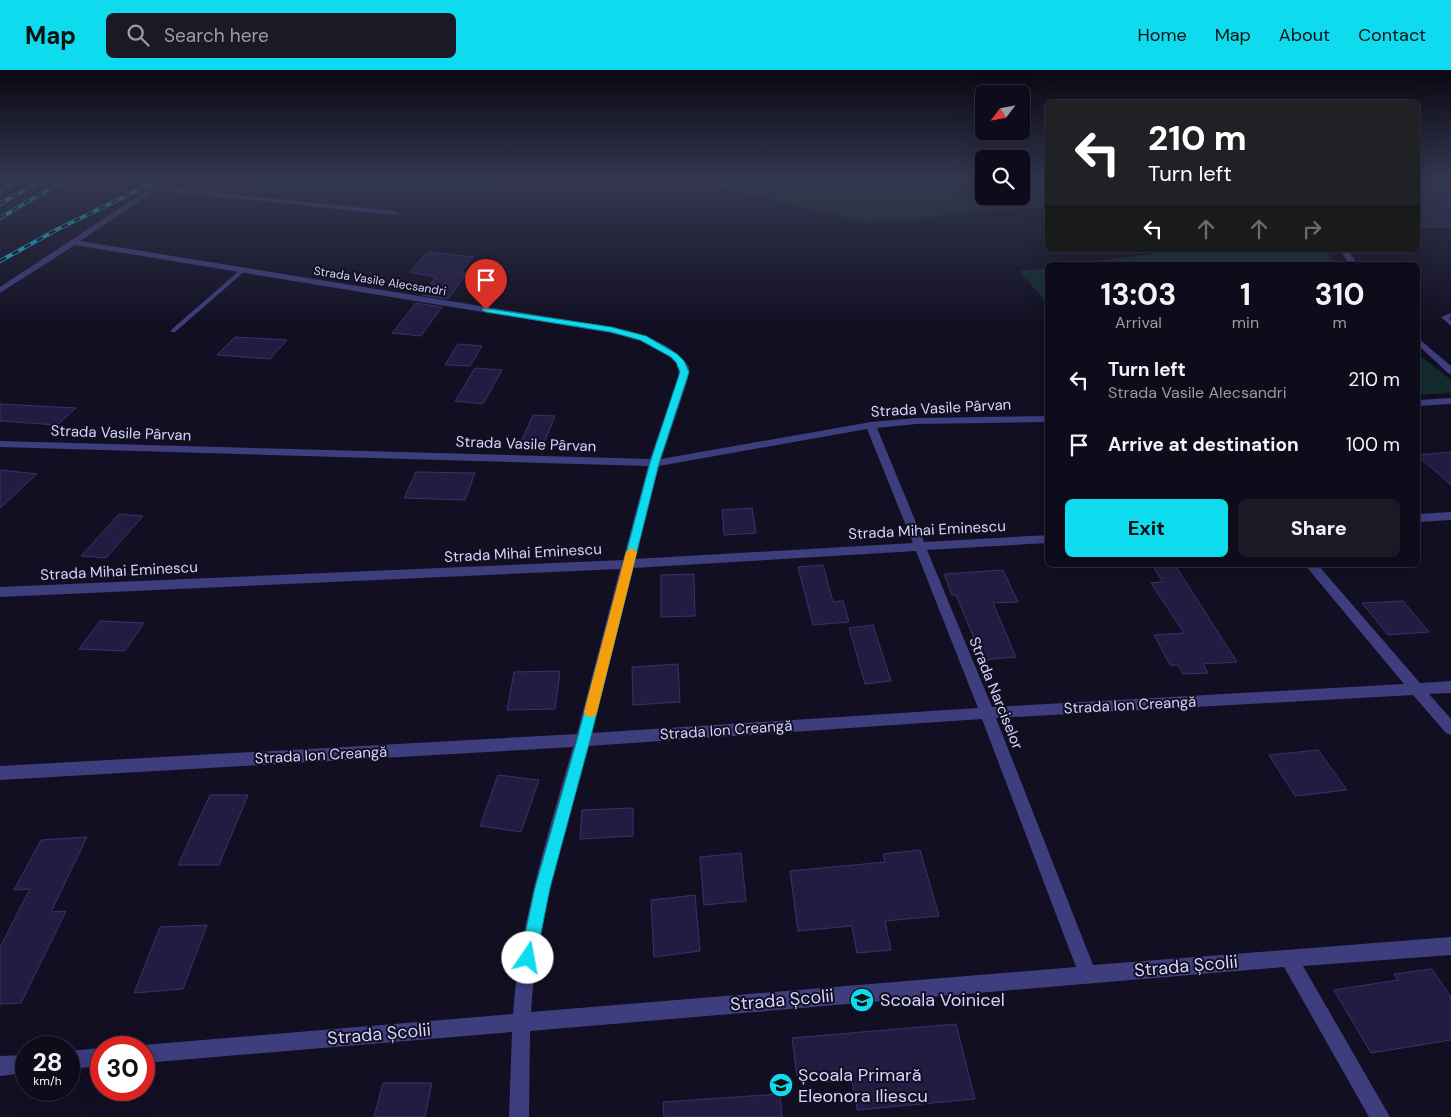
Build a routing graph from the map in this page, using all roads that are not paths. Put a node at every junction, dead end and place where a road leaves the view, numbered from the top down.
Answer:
1 (93, 228) edge
2 (72, 242) junction
3 (242, 271) junction
4 (0, 291) edge
5 (1451, 315) edge
6 (1451, 324) edge
7 (173, 331) dead end
8 (1420, 343) edge
9 (1451, 371) edge
10 (1451, 401) edge
11 (1420, 403) edge
12 (1045, 419) edge
13 (871, 425) junction
14 (0, 444) edge
15 (655, 463) junction
16 (1451, 516) edge
17 (1420, 518) edge
18 (1045, 539) edge
19 (919, 546) junction
20 (628, 564) junction
21 (1313, 567) edge
22 (0, 592) edge
23 (1451, 687) edge
24 (1416, 689) junction
25 (987, 713) junction
26 (1451, 729) edge
27 (584, 740) junction
28 (0, 773) edge
29 (1451, 946) edge
30 (1289, 958) junction
31 (1088, 975) junction
32 (522, 1022) junction
33 (155, 1053) edge
34 (15, 1065) edge
35 (0, 1066) edge
36 (519, 1117) edge
37 (1380, 1117) edge

1 - 2 street
2 - 3 street, Strada Vasile Alecsandri
2 - 4 street
3 - 7 lane
3 - 15 street, Strada Vasile Alecsandri
5 - 6 lane
8 - 9 street
10 - 11 street
12 - 13 street, Strada Vasile Pârvan
13 - 15 street, Strada Vasile Pârvan
13 - 19 street, Strada Narciselor
14 - 15 street, Strada Vasile Pârvan
15 - 20 street, Strada Vasile Alecsandri
16 - 17 street
18 - 19 street, Strada Mihai Eminescu
19 - 20 street, Strada Mihai Eminescu
19 - 25 street, Strada Narciselor
20 - 22 street, Strada Mihai Eminescu
20 - 27 street, Strada Vasile Alecsandri
21 - 24 street
23 - 24 street, Strada Ion Creangă
24 - 25 street, Strada Ion Creangă
24 - 26 street
25 - 27 street, Strada Ion Creangă
25 - 31 street, Strada Narciselor
27 - 28 street, Strada Ion Creangă
27 - 32 street, Strada Vasile Alecsandri
29 - 30 street, Strada Școlii
30 - 31 street, Strada Școlii
30 - 37 street
31 - 32 street, Strada Școlii
32 - 33 street, Strada Școlii
32 - 36 street, Strada Vasile Alecsandri
34 - 35 street

